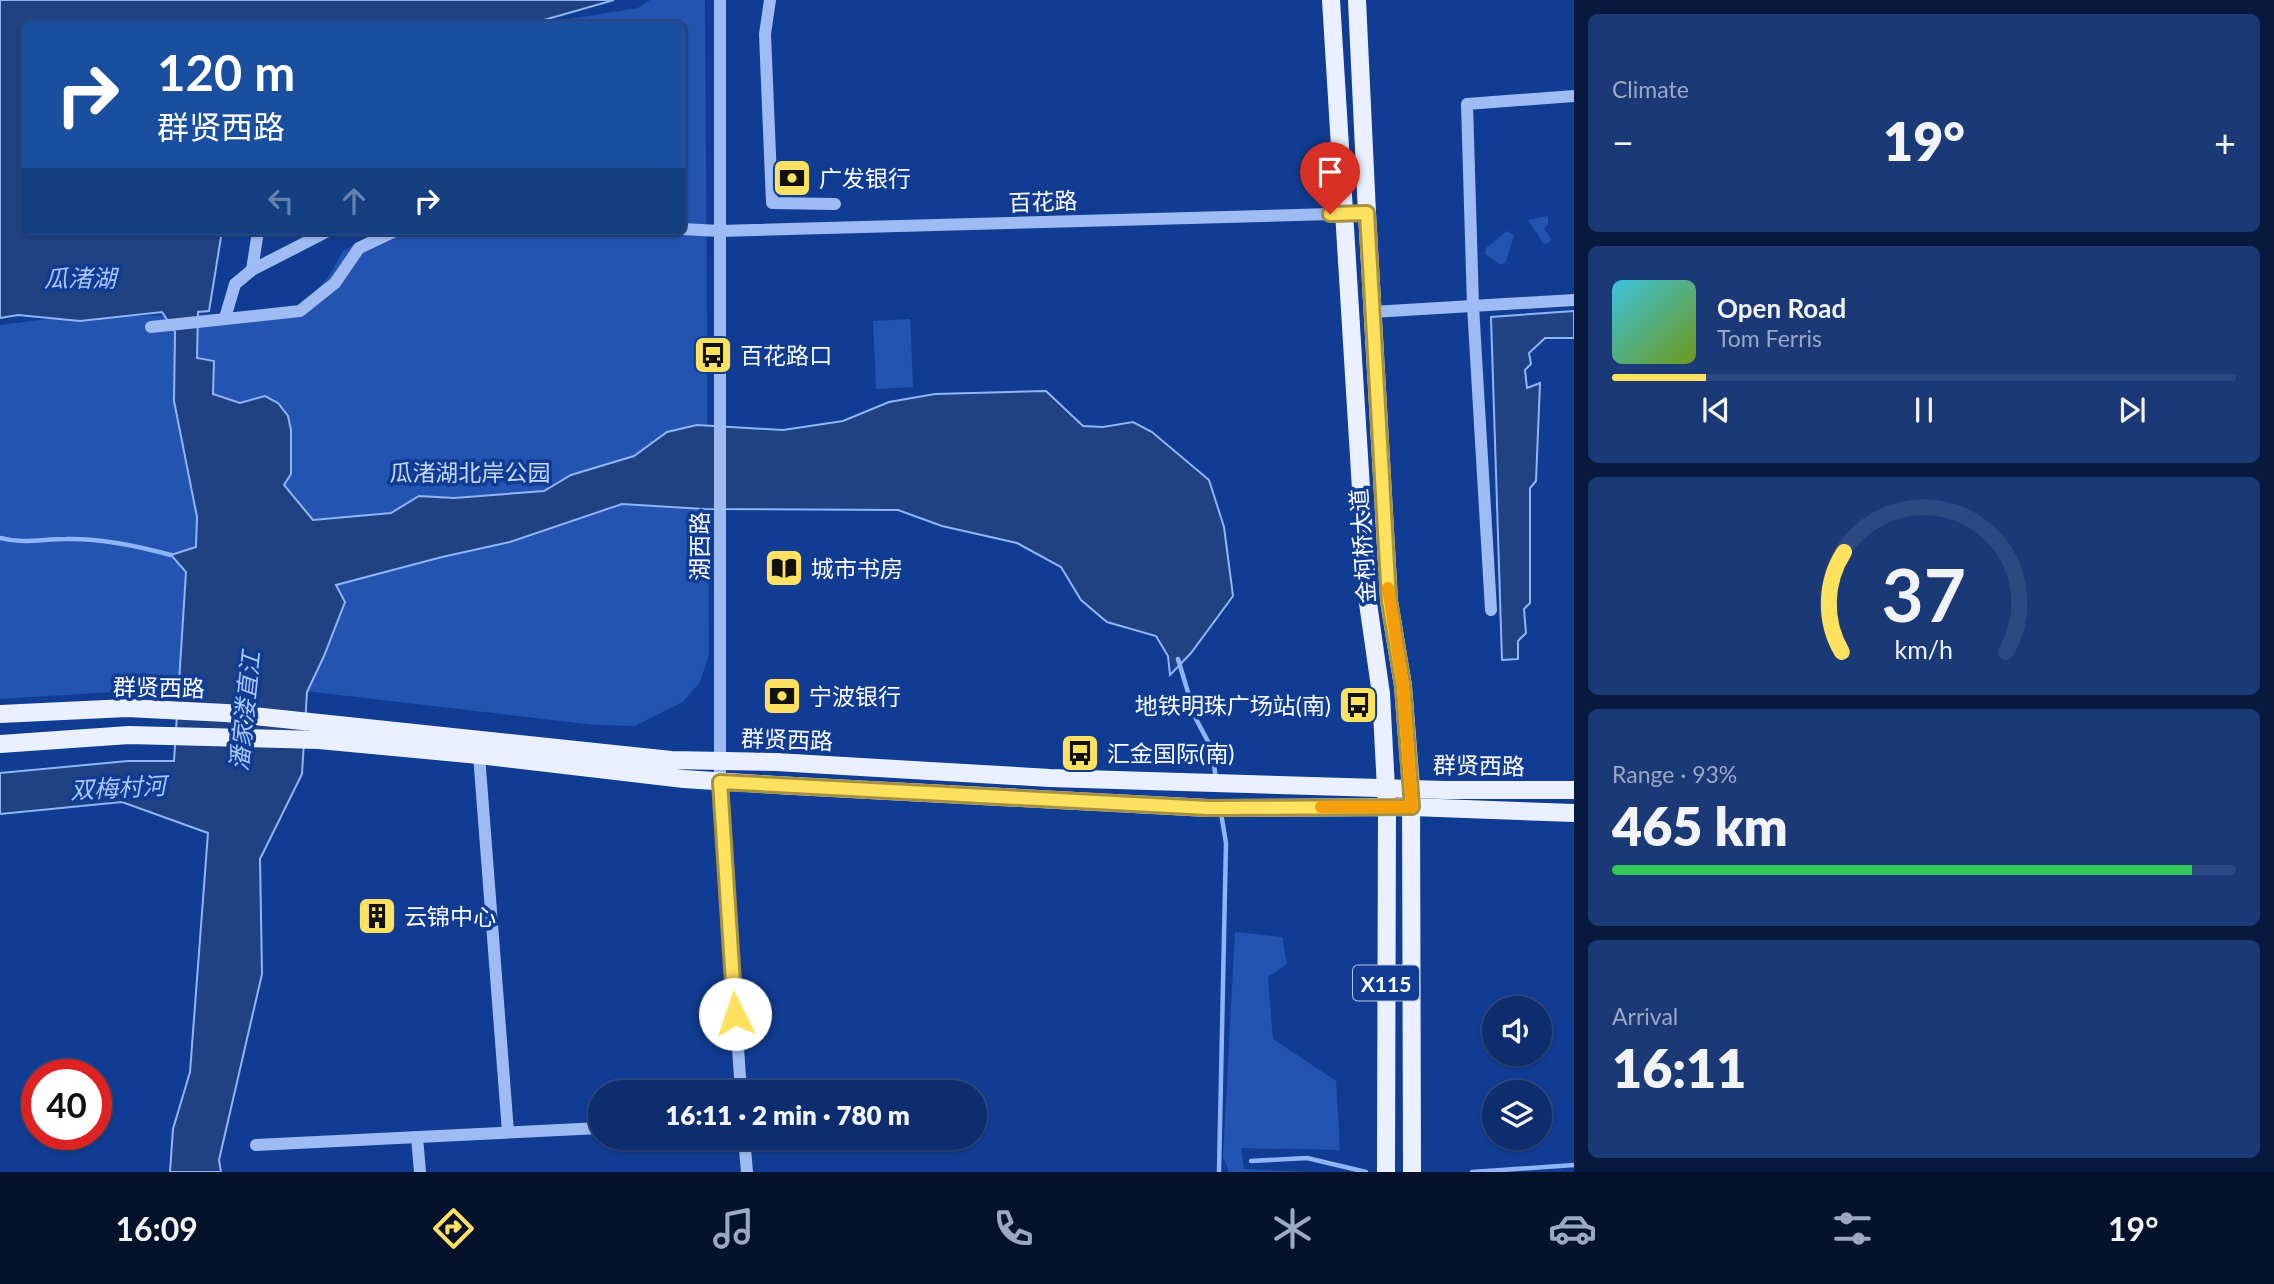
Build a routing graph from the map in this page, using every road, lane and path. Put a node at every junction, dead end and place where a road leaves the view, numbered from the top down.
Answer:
1 (770, 0) edge
2 (720, 2) edge
3 (1332, 6) edge
4 (1358, 6) edge
5 (1574, 96) edge
6 (835, 204) dead end
7 (1344, 213) junction
8 (1367, 213) junction
9 (686, 229) edge
10 (720, 231) junction
11 (257, 235) edge
12 (320, 235) edge
13 (386, 235) edge
14 (252, 270) junction
15 (1574, 300) edge
16 (1473, 306) junction
17 (1372, 312) junction
18 (225, 318) junction
19 (154, 326) dead end
20 (1491, 610) dead end
21 (0, 714) edge
22 (322, 732) junction
23 (0, 744) edge
24 (478, 755) junction
25 (720, 761) junction
26 (720, 782) junction
27 (1386, 788) junction
28 (1411, 788) junction
29 (1574, 790) edge
30 (1387, 807) junction
31 (1412, 807) junction
32 (1574, 813) edge
33 (740, 1080) edge
34 (588, 1129) edge
35 (508, 1132) junction
36 (417, 1137) junction
37 (256, 1145) dead end
38 (745, 1150) edge
39 (1386, 1165) edge
40 (1412, 1165) edge
41 (420, 1172) edge
42 (747, 1172) edge

1 - 6 street
2 - 10 street, 湖西路
3 - 7 main road, 金柯桥大道 / X115
4 - 8 main road, 金柯桥大道
5 - 16 street
7 - 8 street, 百花路
7 - 10 street, 百花路
7 - 27 main road, 金柯桥大道 / X115
8 - 17 main road, 金柯桥大道
9 - 10 street, 百花路
10 - 25 street, 湖西路
11 - 14 street
12 - 14 street
13 - 18 street
14 - 18 street
15 - 16 street
16 - 17 street
16 - 20 street
17 - 28 main road, 金柯桥大道
18 - 19 street
21 - 22 main road, 群贤西路
22 - 23 main road, 群贤西路
22 - 24 main road, 群贤西路
22 - 25 main road, 群贤西路
24 - 26 main road, 群贤西路
24 - 35 street
25 - 26 street, 湖西路
25 - 27 main road, 群贤西路
26 - 30 main road, 群贤西路
26 - 33 street, 湖西路
27 - 28 main road, 群贤西路
27 - 30 main road, 金柯桥大道 / X115
28 - 29 main road, 群贤西路
28 - 31 main road, 金柯桥大道
30 - 31 main road, 群贤西路
30 - 39 main road, 金柯桥大道 / X115
31 - 32 main road, 群贤西路
31 - 40 main road, 金柯桥大道 / X115
34 - 35 street
35 - 36 street
36 - 37 street
36 - 41 street
38 - 42 street

